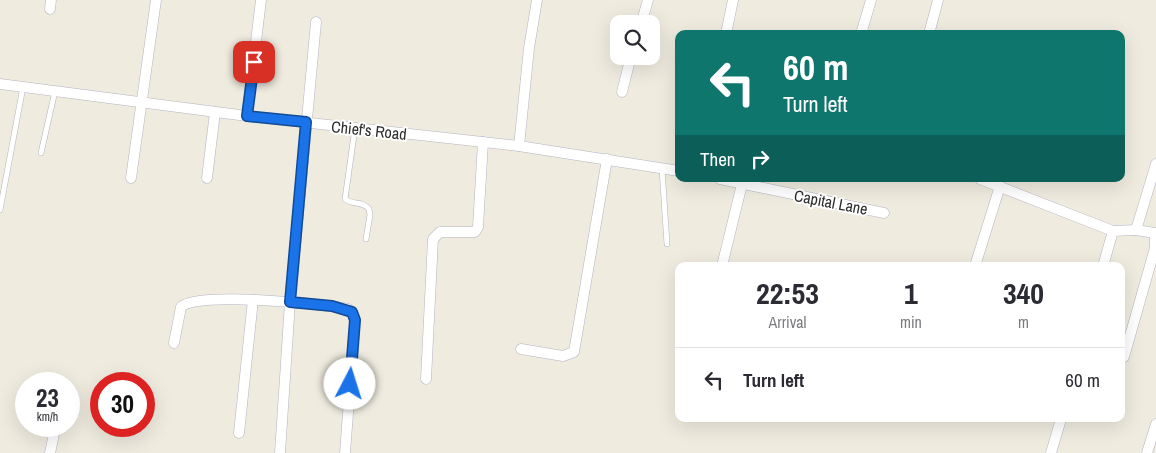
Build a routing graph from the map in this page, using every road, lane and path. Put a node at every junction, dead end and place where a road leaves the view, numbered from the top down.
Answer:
1 (156, 0) edge
2 (261, 0) edge
3 (537, 0) edge
4 (648, 0) edge
5 (733, 0) edge
6 (872, 0) edge
7 (938, 0) edge
8 (644, 15) edge
9 (316, 22) dead end
10 (727, 30) edge
11 (862, 30) edge
12 (930, 30) edge
13 (629, 65) edge
14 (0, 84) edge
15 (24, 87) junction
16 (54, 91) junction
17 (622, 92) dead end
18 (141, 102) junction
19 (216, 112) junction
20 (247, 116) junction
21 (306, 122) junction
22 (356, 128) junction
23 (483, 142) junction
24 (519, 146) junction
25 (41, 153) dead end
26 (607, 159) junction
27 (1156, 164) edge
28 (662, 169) junction
29 (675, 171) edge
30 (131, 178) dead end
31 (207, 178) dead end
32 (733, 182) edge
33 (989, 182) edge
34 (742, 184) junction
35 (1000, 186) junction
36 (0, 210) edge
37 (884, 213) dead end
38 (1136, 230) junction
39 (1113, 232) junction
40 (1156, 233) edge
41 (366, 239) dead end
42 (668, 244) dead end
43 (723, 262) edge
44 (976, 262) edge
45 (1104, 262) edge
46 (253, 300) junction
47 (290, 302) junction
48 (174, 343) dead end
49 (521, 349) dead end
50 (1125, 354) edge
51 (426, 379) dead end
52 (1060, 422) edge
53 (1156, 424) edge
54 (239, 432) dead end
55 (53, 437) edge
56 (50, 453) edge
57 (280, 453) edge
58 (345, 453) edge
59 (1051, 453) edge
60 (1147, 453) edge

1 - 18 street
2 - 20 street
3 - 24 street
4 - 8 street
5 - 10 street
6 - 11 street
7 - 12 street
9 - 21 street
13 - 17 street
14 - 15 street, Chief's Road
15 - 16 street, Chief's Road
15 - 36 lane
16 - 18 street, Chief's Road
16 - 25 lane
18 - 19 street, Chief's Road
18 - 30 street
19 - 20 street, Chief's Road
19 - 31 street
20 - 21 street, Chief's Road
21 - 22 street, Chief's Road
21 - 47 street
22 - 23 street, Chief's Road
22 - 41 lane
23 - 24 street, Chief's Road
23 - 51 street
24 - 26 street, Chief's Road
26 - 28 street, Chief's Road
26 - 49 street
27 - 38 street
28 - 29 street, Chief's Road
28 - 42 lane
32 - 34 street, Capital Lane
33 - 35 street
34 - 37 street, Capital Lane
34 - 43 street
35 - 39 street
35 - 44 street
38 - 39 street
38 - 40 street
39 - 45 street
40 - 50 street
46 - 47 street
46 - 48 street
46 - 54 street
47 - 57 street
47 - 58 street
52 - 59 street
53 - 60 street
55 - 56 street

